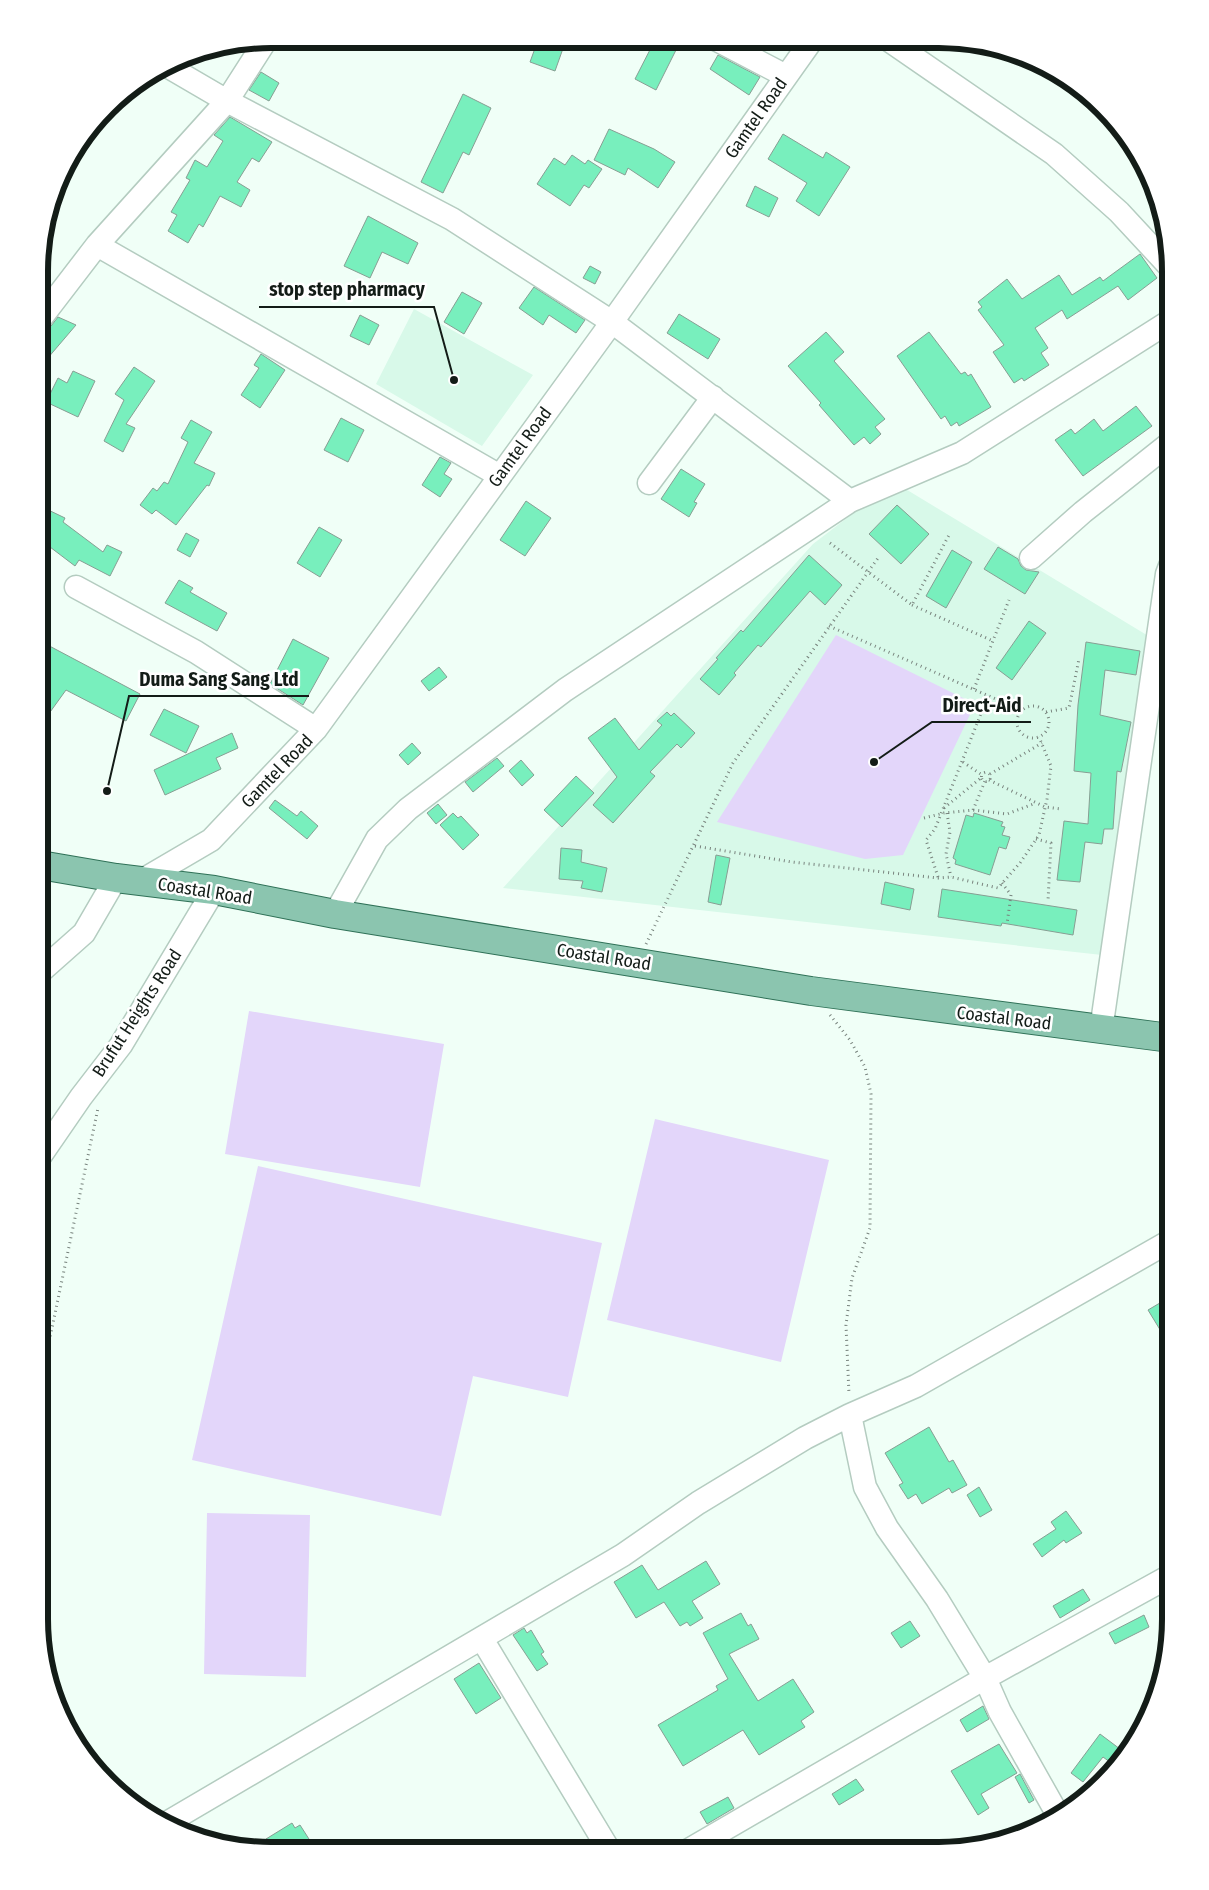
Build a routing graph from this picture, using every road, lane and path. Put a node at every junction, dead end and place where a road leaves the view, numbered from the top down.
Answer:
1 (261, 48) edge
2 (732, 48) edge
3 (806, 48) edge
4 (902, 48) edge
5 (173, 70) edge
6 (786, 76) junction
7 (227, 101) junction
8 (97, 246) junction
9 (1161, 257) edge
10 (48, 309) edge
11 (612, 322) junction
12 (1162, 326) edge
13 (714, 397) junction
14 (1162, 449) edge
15 (500, 476) junction
16 (649, 483) dead end
17 (850, 501) junction
18 (948, 535) dead end
19 (830, 543) dead end
20 (878, 558) dead end
21 (1031, 558) dead end
22 (868, 571) junction
23 (76, 587) dead end
24 (1009, 600) dead end
25 (912, 605) junction
26 (1162, 609) edge
27 (829, 626) junction
28 (993, 641) junction
29 (1080, 659) dead end
30 (974, 689) junction
31 (988, 696) junction
32 (1020, 710) junction
33 (1046, 712) junction
34 (316, 729) junction
35 (1039, 737) junction
36 (1042, 743) junction
37 (963, 762) junction
38 (990, 774) junction
39 (985, 778) junction
40 (1036, 803) junction
41 (1045, 807) junction
42 (943, 809) junction
43 (1061, 809) dead end
44 (973, 810) junction
45 (947, 813) junction
46 (940, 814) junction
47 (924, 818) dead end
48 (950, 832) junction
49 (956, 835) dead end
50 (1036, 839) junction
51 (695, 846) junction
52 (48, 866) edge
53 (951, 877) junction
54 (938, 878) junction
55 (129, 880) junction
56 (1002, 884) junction
57 (214, 890) junction
58 (1048, 901) dead end
59 (335, 914) junction
60 (1007, 924) dead end
61 (637, 963) junction
62 (48, 965) edge
63 (811, 991) junction
64 (1101, 1030) junction
65 (1162, 1037) edge
66 (99, 1102) dead end
67 (48, 1145) edge
68 (1162, 1246) edge
69 (48, 1347) edge
70 (850, 1415) junction
71 (1162, 1580) edge
72 (482, 1639) junction
73 (986, 1678) junction
74 (1055, 1810) edge
75 (172, 1820) edge
76 (605, 1842) edge
77 (701, 1842) edge

1 - 7 street
2 - 6 street
3 - 6 street, Gamtel Road
4 - 9 street
5 - 7 street
6 - 11 street, Gamtel Road
7 - 8 street
7 - 11 street
8 - 10 street
8 - 15 street
11 - 13 street
11 - 15 street, Gamtel Road
12 - 17 street
13 - 16 street
13 - 17 street
14 - 21 street
15 - 34 street, Gamtel Road
17 - 59 street
18 - 25 path
19 - 22 path
20 - 22 path
22 - 25 path
22 - 27 path
23 - 34 street
24 - 28 path
25 - 28 path
26 - 64 street
27 - 30 path
27 - 51 path
28 - 30 path
29 - 33 path
30 - 31 path
31 - 32 path
31 - 37 path
32 - 33 path
32 - 35 path
33 - 35 path
34 - 55 street, Gamtel Road
35 - 36 path
36 - 38 path
36 - 41 path
37 - 39 path
37 - 42 path
38 - 39 path
38 - 39 path
39 - 40 path
39 - 42 path
39 - 44 path
40 - 41 path
40 - 44 path
41 - 43 path
41 - 50 path
42 - 46 path
44 - 45 path
45 - 46 path
45 - 48 path
46 - 47 path
46 - 54 path
48 - 49 path
48 - 53 path
50 - 56 path
50 - 58 path
51 - 54 path
51 - 61 path
52 - 55 main road, Coastal Road
53 - 54 path
53 - 56 path
55 - 57 main road, Coastal Road
55 - 62 street
56 - 60 path
57 - 59 main road, Coastal Road
57 - 67 street, Brufut Heights Road
59 - 61 main road, Coastal Road
61 - 63 main road, Coastal Road
63 - 64 main road, Coastal Road
63 - 70 path
64 - 65 main road, Coastal Road
66 - 69 path
68 - 70 street
70 - 72 street
70 - 73 street
71 - 73 street
72 - 75 street
72 - 76 street
73 - 74 street
73 - 77 street

